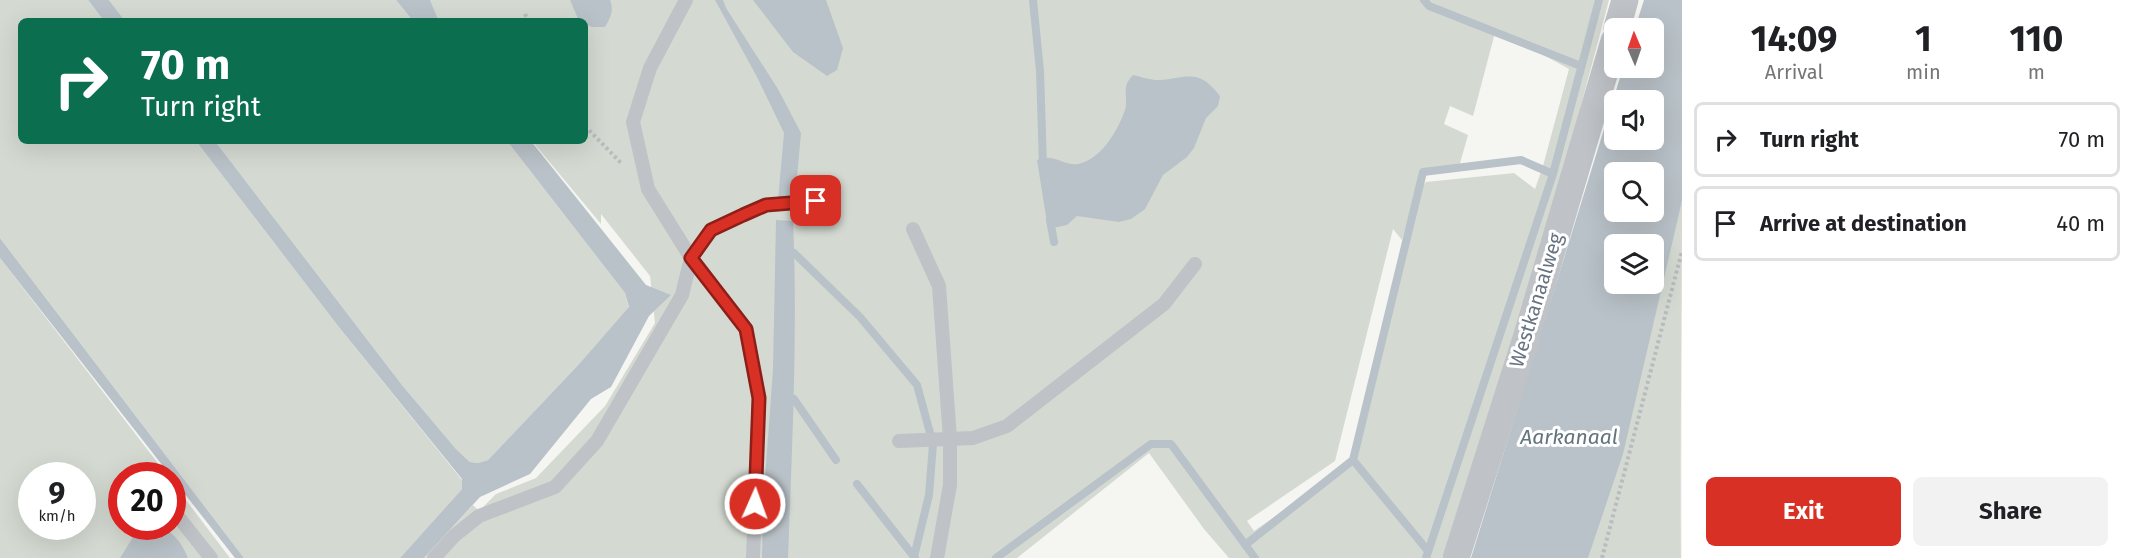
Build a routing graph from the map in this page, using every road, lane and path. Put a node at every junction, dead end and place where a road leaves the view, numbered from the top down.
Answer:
1 (686, 0) edge
2 (1625, 0) edge
3 (525, 14) dead end
4 (527, 18) edge
5 (1620, 18) edge
6 (1604, 75) edge
7 (588, 129) edge
8 (648, 189) junction
9 (816, 201) dead end
10 (913, 229) dead end
11 (1682, 251) edge
12 (691, 258) junction
13 (1195, 264) dead end
14 (945, 439) junction
15 (899, 441) dead end
16 (186, 527) edge
17 (211, 558) edge
18 (434, 558) edge
19 (753, 558) edge
20 (937, 558) edge
21 (1456, 558) edge
22 (1602, 558) edge

1 - 8 lane
2 - 5 street
3 - 4 path
6 - 21 street, Westkanaalweg
7 - 8 path
8 - 12 lane
9 - 12 lane
10 - 14 lane
11 - 22 path
12 - 18 lane
12 - 19 lane
13 - 14 lane
14 - 15 lane
14 - 20 lane
16 - 17 lane

